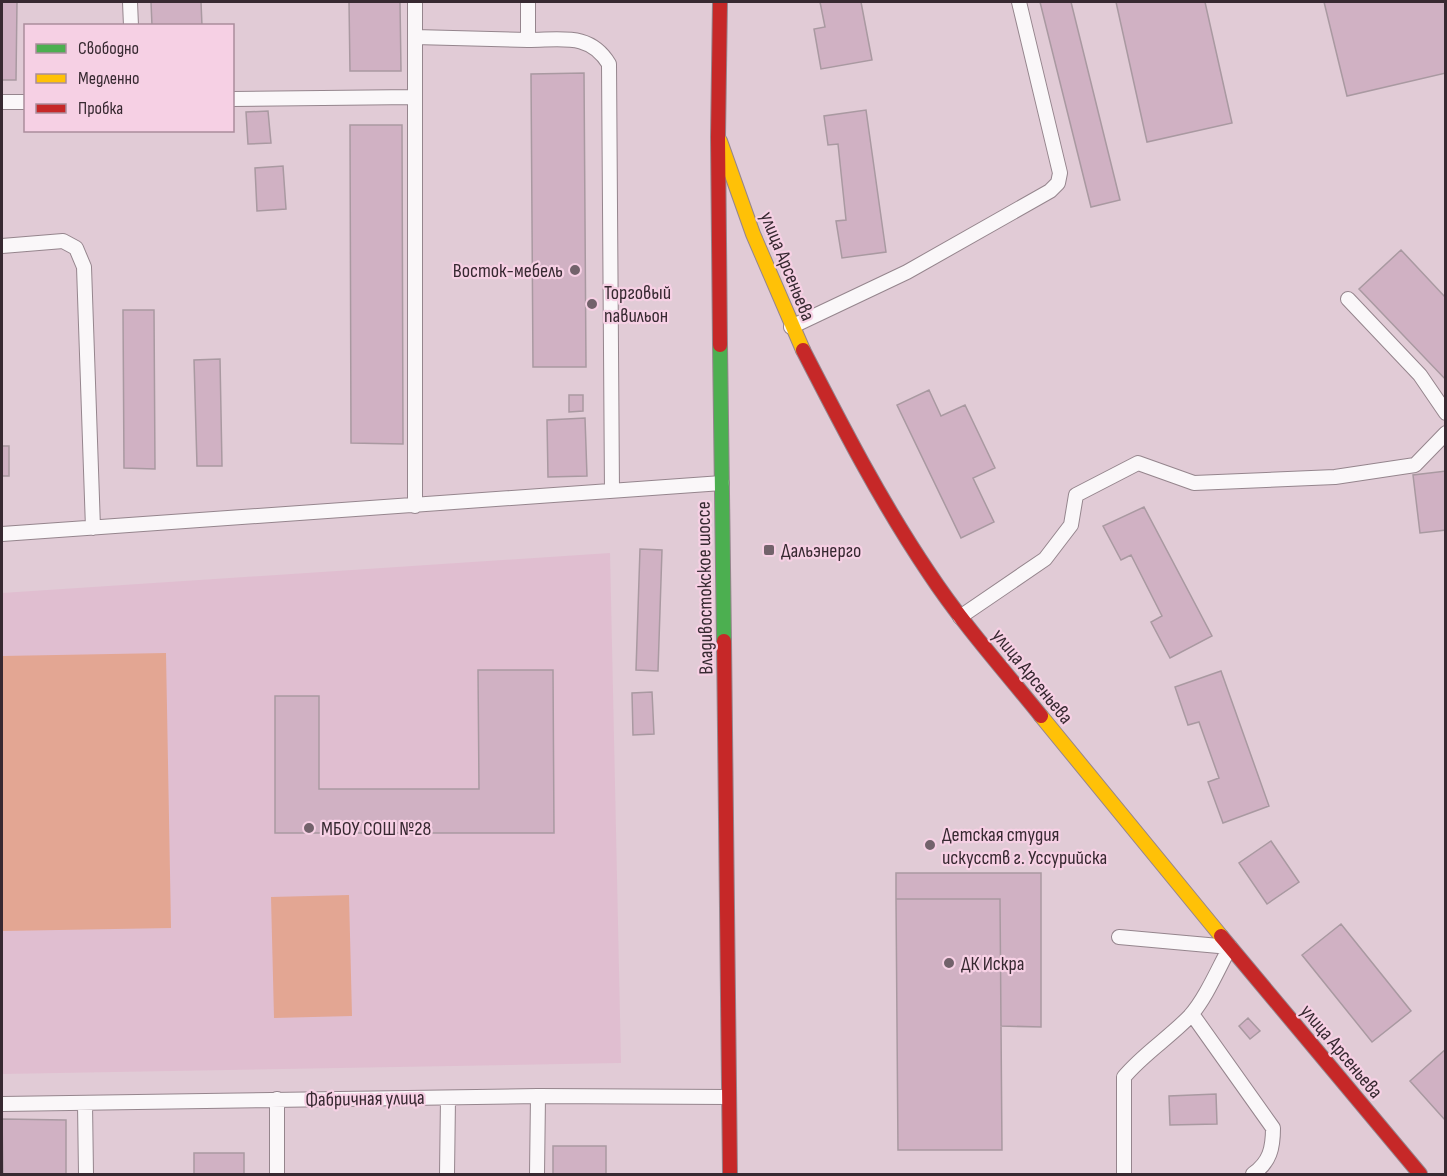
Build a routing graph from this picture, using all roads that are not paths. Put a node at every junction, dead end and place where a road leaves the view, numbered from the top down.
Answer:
1 (130, 2) edge
2 (415, 2) edge
3 (528, 2) edge
4 (720, 2) edge
5 (1019, 2) edge
6 (131, 24) edge
7 (415, 37) junction
8 (528, 39) junction
9 (414, 97) junction
10 (234, 99) edge
11 (2, 102) edge
12 (24, 102) edge
13 (718, 137) junction
14 (2, 246) edge
15 (1348, 299) dead end
16 (790, 327) junction
17 (1446, 414) edge
18 (1446, 433) edge
19 (722, 483) junction
20 (612, 491) junction
21 (415, 506) junction
22 (93, 528) junction
23 (2, 534) edge
24 (960, 617) junction
25 (1119, 937) dead end
26 (1230, 947) junction
27 (1192, 1014) junction
28 (538, 1096) junction
29 (729, 1097) junction
30 (448, 1098) junction
31 (277, 1100) junction
32 (2, 1104) edge
33 (85, 1104) junction
34 (86, 1174) edge
35 (277, 1174) edge
36 (447, 1174) edge
37 (537, 1174) edge
38 (730, 1174) edge
39 (1124, 1174) edge
40 (1253, 1174) edge
41 (1420, 1174) edge

1 - 6 lane
2 - 7 lane
3 - 8 lane
4 - 13 main road, Владивостокское шоссе
5 - 16 lane
7 - 8 lane
7 - 9 lane
8 - 20 lane
9 - 10 lane
9 - 21 lane
11 - 12 lane
13 - 16 main road, улица Арсеньева
13 - 19 main road, Владивостокское шоссе
14 - 22 lane
15 - 17 lane
16 - 24 main road, улица Арсеньева
18 - 24 lane
19 - 20 lane
19 - 29 main road, Владивостокское шоссе
20 - 21 lane
21 - 22 lane
22 - 23 lane
24 - 26 main road, улица Арсеньева
25 - 26 lane
26 - 27 lane
26 - 41 main road, улица Арсеньева
27 - 39 lane
27 - 40 lane
28 - 29 lane, Фабричная улица
28 - 30 lane, Фабричная улица
28 - 37 lane
29 - 38 main road, Владивостокское шоссе
30 - 31 lane, Фабричная улица
30 - 36 lane
31 - 33 lane, Фабричная улица
31 - 35 lane
32 - 33 lane, Фабричная улица
33 - 34 lane

